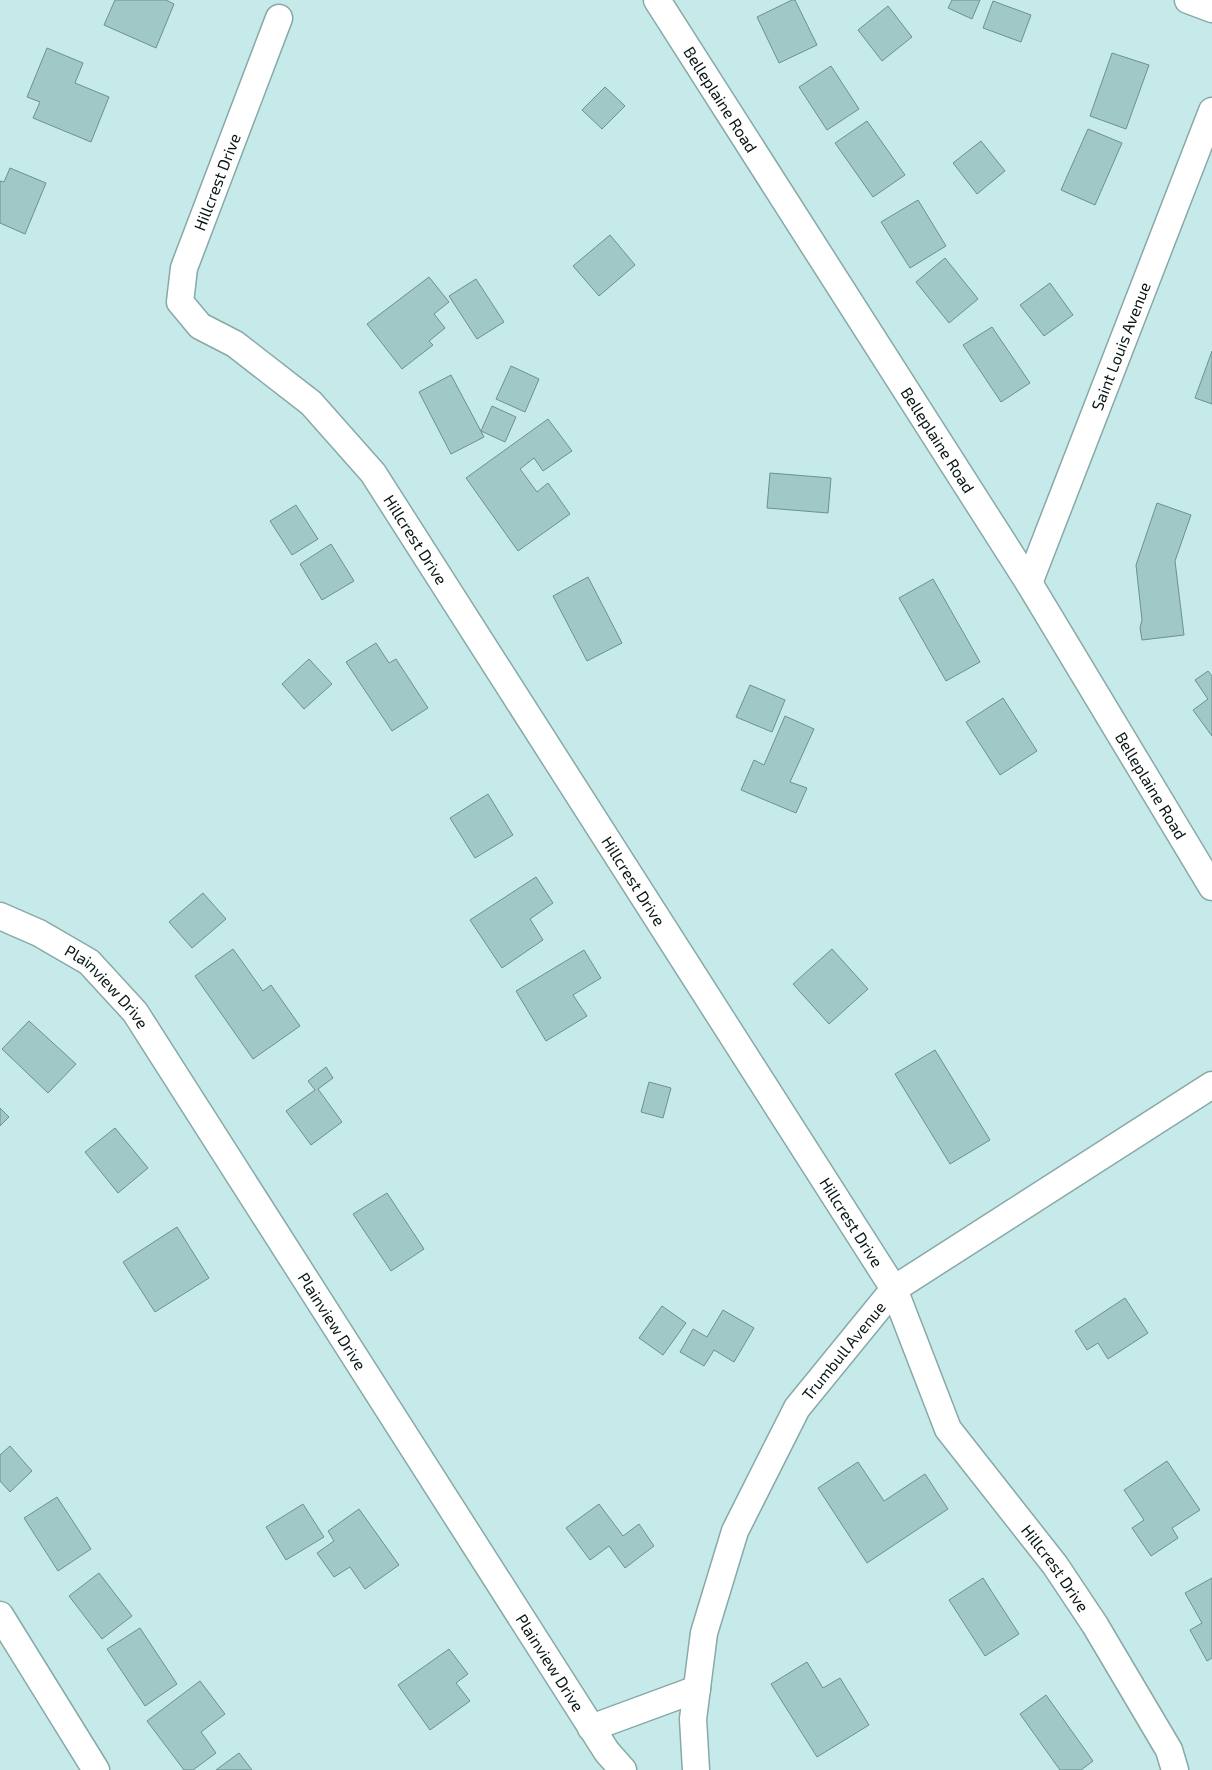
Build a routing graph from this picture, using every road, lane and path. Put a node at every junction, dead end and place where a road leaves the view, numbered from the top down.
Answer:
1 (657, 0) edge
2 (1188, 0) edge
3 (1212, 9) edge
4 (279, 18) dead end
5 (1212, 111) edge
6 (1029, 583) junction
7 (1212, 887) edge
8 (0, 916) edge
9 (1212, 1085) edge
10 (894, 1289) junction
11 (0, 1615) edge
12 (697, 1689) junction
13 (591, 1728) junction
14 (96, 1770) edge
15 (623, 1770) edge
16 (696, 1770) edge
17 (1175, 1770) edge

1 - 6 street, Belleplaine Road
2 - 3 street
4 - 10 street, Hillcrest Drive
5 - 6 street, Saint Louis Avenue
6 - 7 street, Belleplaine Road
8 - 13 street, Plainview Drive
9 - 10 street, Trumbull Avenue
10 - 12 street, Trumbull Avenue
10 - 17 street, Hillcrest Drive
11 - 14 street
12 - 13 street
12 - 16 street, Trumbull Avenue
13 - 15 street, Plainview Drive

